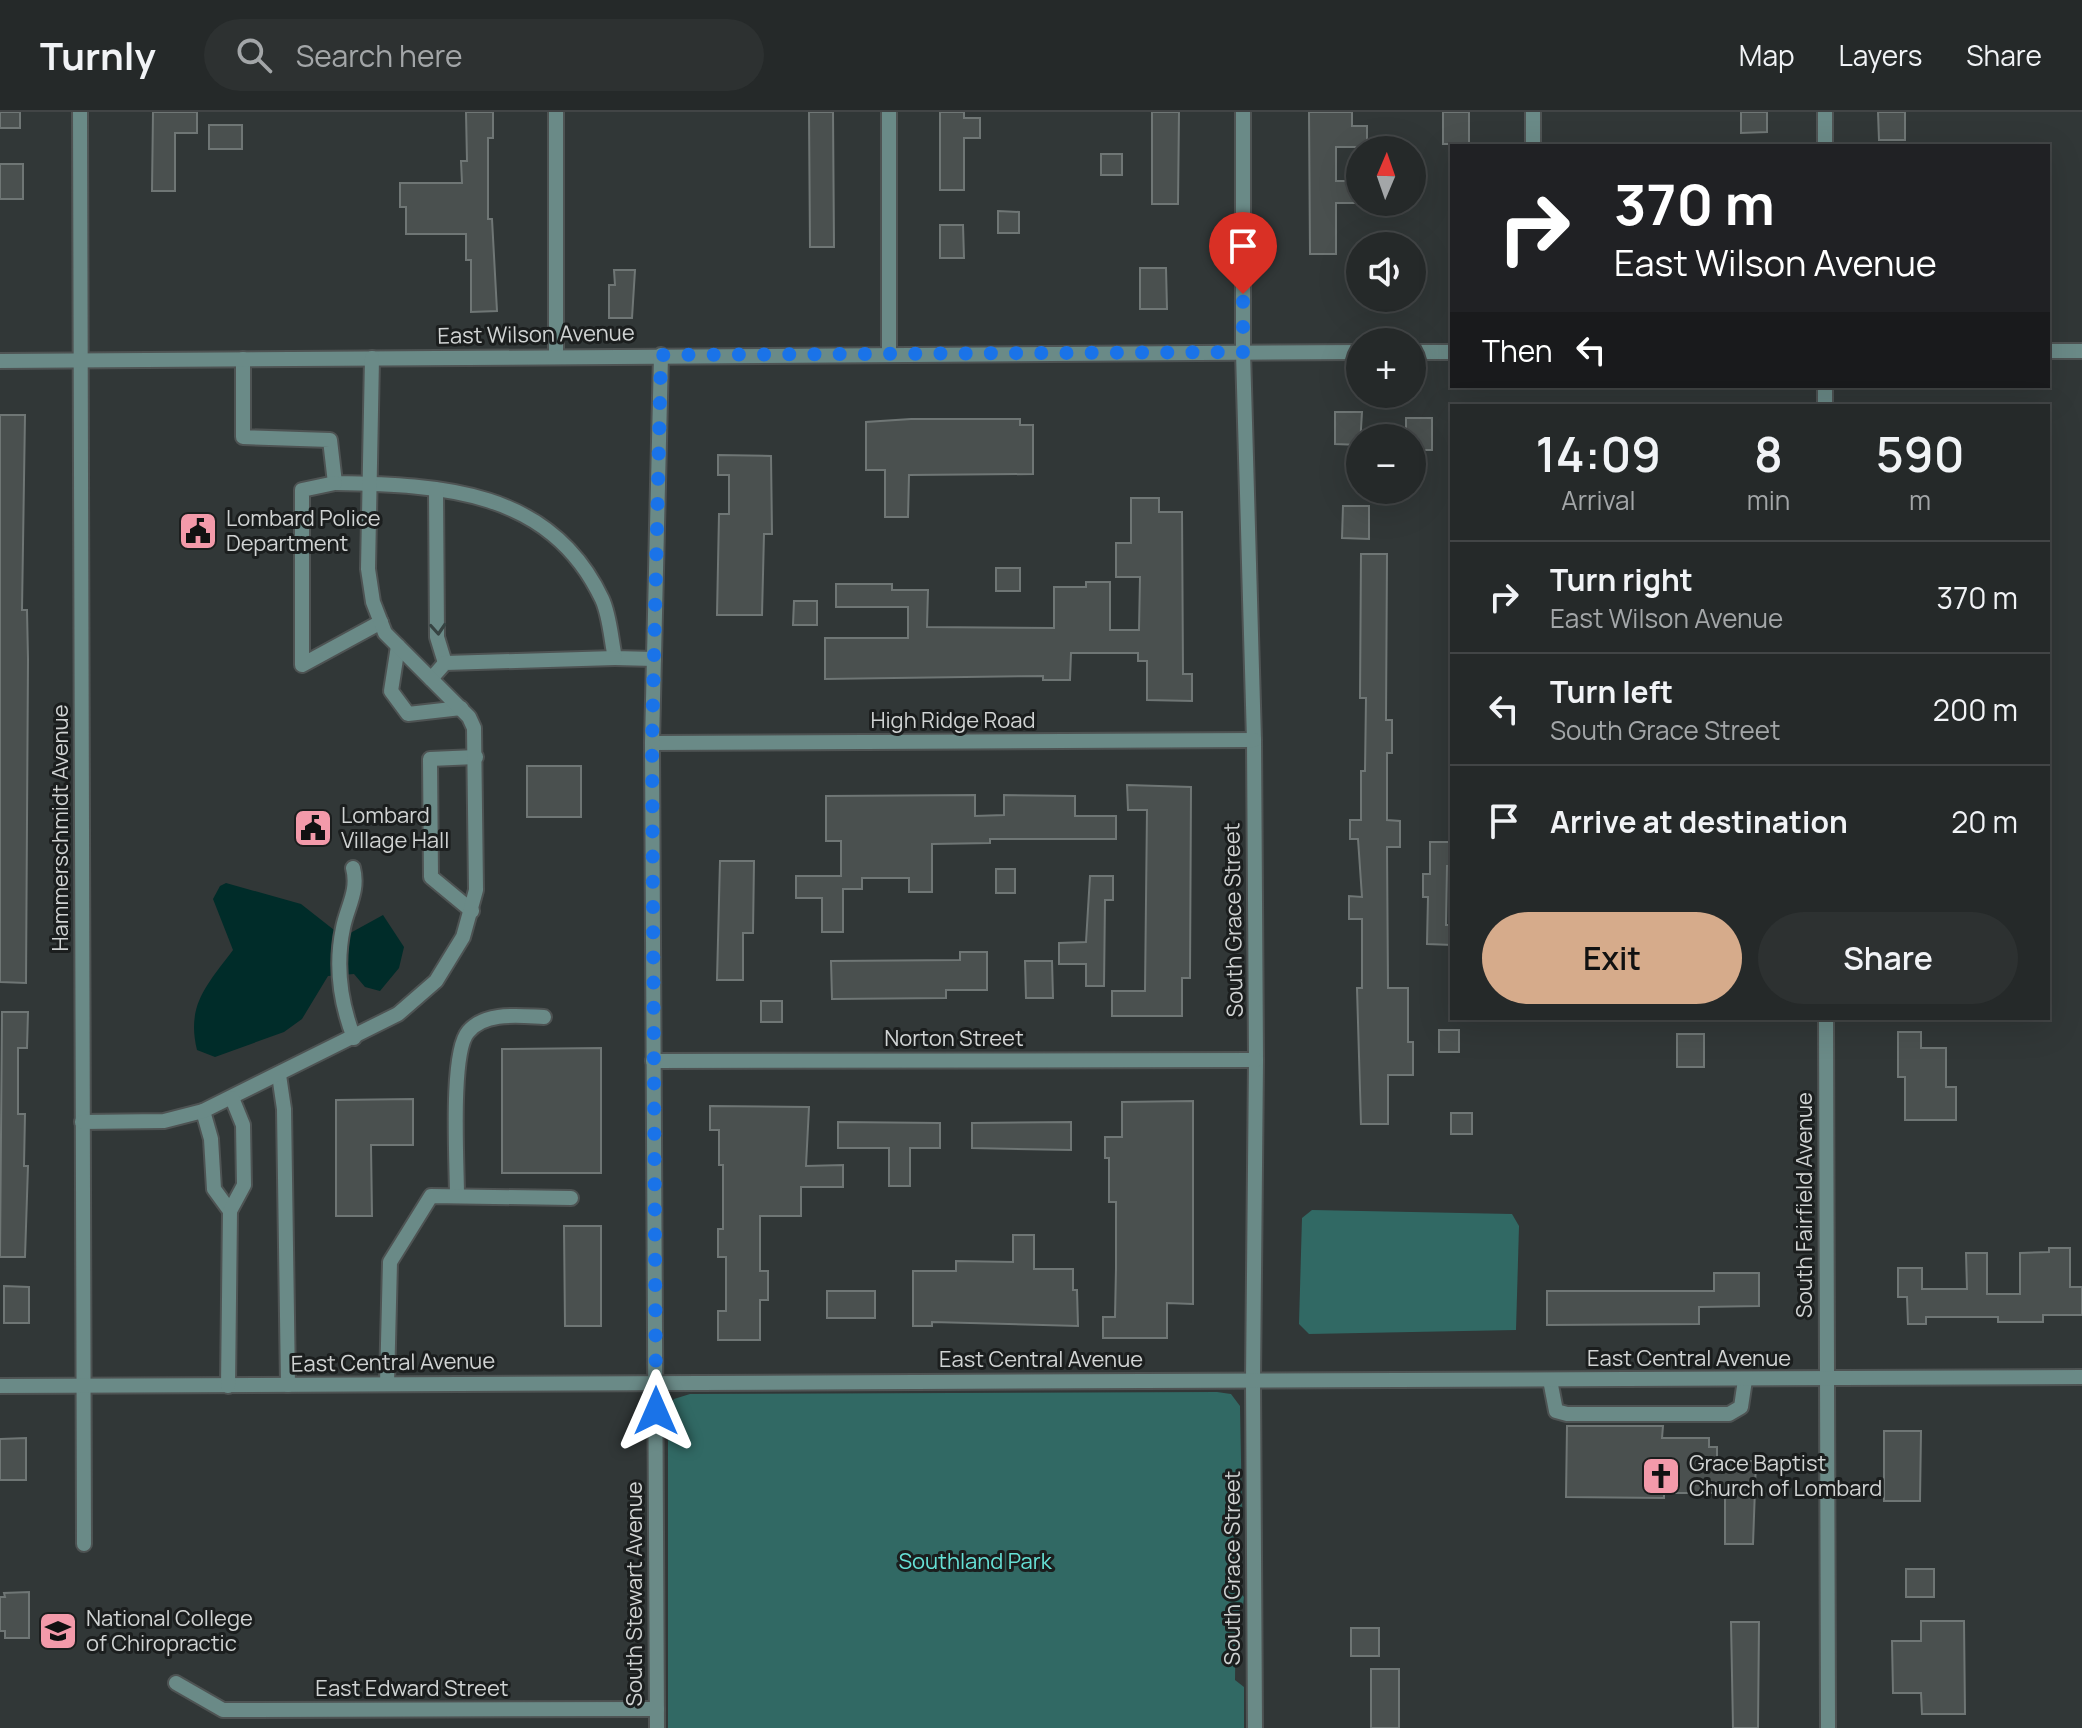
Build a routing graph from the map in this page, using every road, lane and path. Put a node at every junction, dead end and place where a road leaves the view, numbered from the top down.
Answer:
1 (80, 112) edge
2 (556, 112) edge
3 (889, 112) edge
4 (1243, 112) edge
5 (1533, 112) edge
6 (1825, 112) edge
7 (1533, 144) edge
8 (1825, 144) edge
9 (2050, 351) edge
10 (2082, 351) edge
11 (1243, 352) junction
12 (1346, 352) edge
13 (1426, 352) edge
14 (1450, 352) edge
15 (889, 354) junction
16 (661, 355) junction
17 (556, 357) junction
18 (372, 358) junction
19 (243, 359) junction
20 (0, 361) edge
21 (80, 361) junction
22 (335, 483) junction
23 (369, 484) junction
24 (436, 490) junction
25 (381, 622) junction
26 (398, 646) junction
27 (615, 658) junction
28 (654, 659) junction
29 (445, 663) junction
30 (431, 679) junction
31 (461, 708) junction
32 (1254, 740) junction
33 (652, 743) junction
34 (476, 757) junction
35 (353, 868) dead end
36 (472, 911) junction
37 (544, 1017) dead end
38 (1826, 1020) edge
39 (354, 1038) junction
40 (1256, 1060) junction
41 (653, 1061) junction
42 (279, 1075) junction
43 (232, 1098) junction
44 (203, 1111) junction
45 (82, 1122) junction
46 (457, 1196) junction
47 (571, 1198) dead end
48 (230, 1211) junction
49 (2082, 1377) edge
50 (1550, 1380) junction
51 (1745, 1380) junction
52 (1826, 1380) junction
53 (1253, 1381) junction
54 (656, 1382) junction
55 (387, 1384) junction
56 (83, 1385) junction
57 (288, 1385) junction
58 (0, 1386) edge
59 (228, 1386) junction
60 (84, 1544) dead end
61 (176, 1683) dead end
62 (657, 1709) junction
63 (657, 1728) edge
64 (1255, 1728) edge
65 (1828, 1728) edge

1 - 21 street, Hammerschmidt Avenue
2 - 17 street
3 - 15 street
4 - 11 street, South Grace Street
5 - 7 street
6 - 8 street
9 - 10 street
11 - 12 street, East Wilson Avenue
11 - 15 street, East Wilson Avenue
11 - 32 street, South Grace Street
13 - 14 street
15 - 16 street, East Wilson Avenue
16 - 17 street, East Wilson Avenue
16 - 28 street, South Stewart Avenue
17 - 18 street, East Wilson Avenue
18 - 19 street, East Wilson Avenue
18 - 23 street
19 - 21 street, East Wilson Avenue
19 - 22 street
20 - 21 street, East Wilson Avenue
21 - 45 street, Hammerschmidt Avenue
22 - 23 street
22 - 25 street
23 - 24 street
23 - 25 street
24 - 27 street
24 -> 29 street
25 - 26 street
26 - 30 street
26 - 31 street
27 - 28 street
27 - 29 street
28 - 33 street, South Stewart Avenue
29 - 30 street
30 - 31 street
31 - 34 street
32 - 33 street, High Ridge Road
32 - 40 street, South Grace Street
33 - 41 street, South Stewart Avenue
34 - 36 street
34 - 36 street
35 - 39 street
36 - 39 street
37 - 46 street
38 - 52 street, South Fairfield Avenue
39 - 42 street
40 - 41 street, Norton Street
40 - 53 street, South Grace Street
41 - 54 street, South Stewart Avenue
42 - 43 street
42 - 57 street
43 - 44 street
43 - 48 street
44 - 45 street
44 - 48 street
45 - 56 street, Hammerschmidt Avenue
46 - 47 street
46 - 55 street
48 - 59 street
49 - 52 street, East Central Avenue
50 - 51 street, East Central Avenue
50 - 51 street
50 - 53 street, East Central Avenue
51 - 52 street, East Central Avenue
52 - 65 street, South Fairfield Avenue
53 - 54 street, East Central Avenue
53 - 64 street, South Grace Street
54 - 55 street, East Central Avenue
54 - 62 street, South Stewart Avenue
55 - 57 street, East Central Avenue
56 - 58 street, East Central Avenue
56 - 59 street, East Central Avenue
56 - 60 street, Hammerschmidt Avenue
57 - 59 street, East Central Avenue
61 - 62 street, East Edward Street
62 - 63 street, South Stewart Avenue

